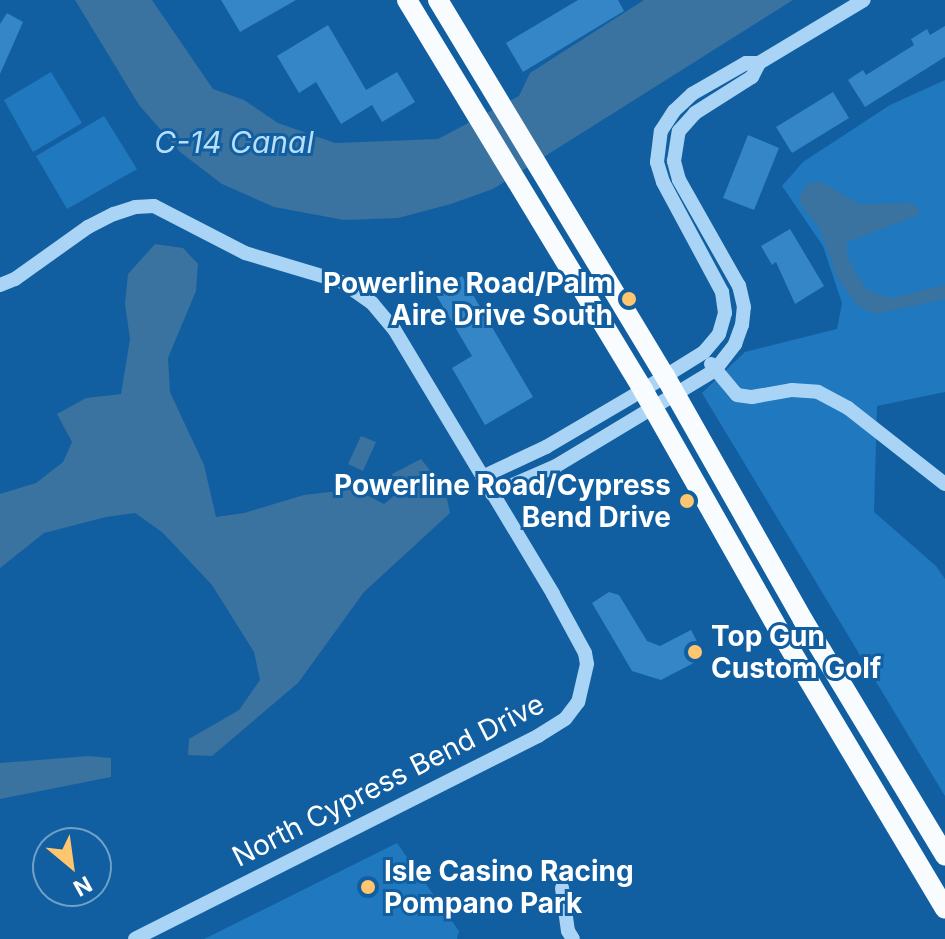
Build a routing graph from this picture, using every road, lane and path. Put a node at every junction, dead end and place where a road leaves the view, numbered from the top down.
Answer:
1 (407, 0) edge
2 (438, 0) edge
3 (864, 0) edge
4 (759, 63) junction
5 (0, 285) edge
6 (704, 352) junction
7 (715, 370) junction
8 (665, 376) junction
9 (643, 390) junction
10 (677, 397) junction
11 (654, 410) junction
12 (482, 477) junction
13 (945, 484) edge
14 (492, 494) junction
15 (852, 700) junction
16 (827, 713) junction
17 (945, 855) edge
18 (562, 888) dead end
19 (945, 909) edge
20 (135, 939) edge
21 (573, 939) edge

1 - 9 main road
2 - 8 main road
3 - 4 street
4 - 6 street
4 - 7 street
5 - 12 street, North Cypress Bend Drive
6 - 7 street
6 - 8 street
7 - 10 street
7 - 13 street
8 - 9 street
8 - 10 main road
9 - 11 main road
9 - 12 street
10 - 11 street
10 - 15 main road
11 - 14 street
11 - 16 main road
12 - 14 street, North Cypress Bend Drive
14 - 20 street, North Cypress Bend Drive
15 - 16 street
15 - 17 main road
16 - 19 main road
18 - 21 street

